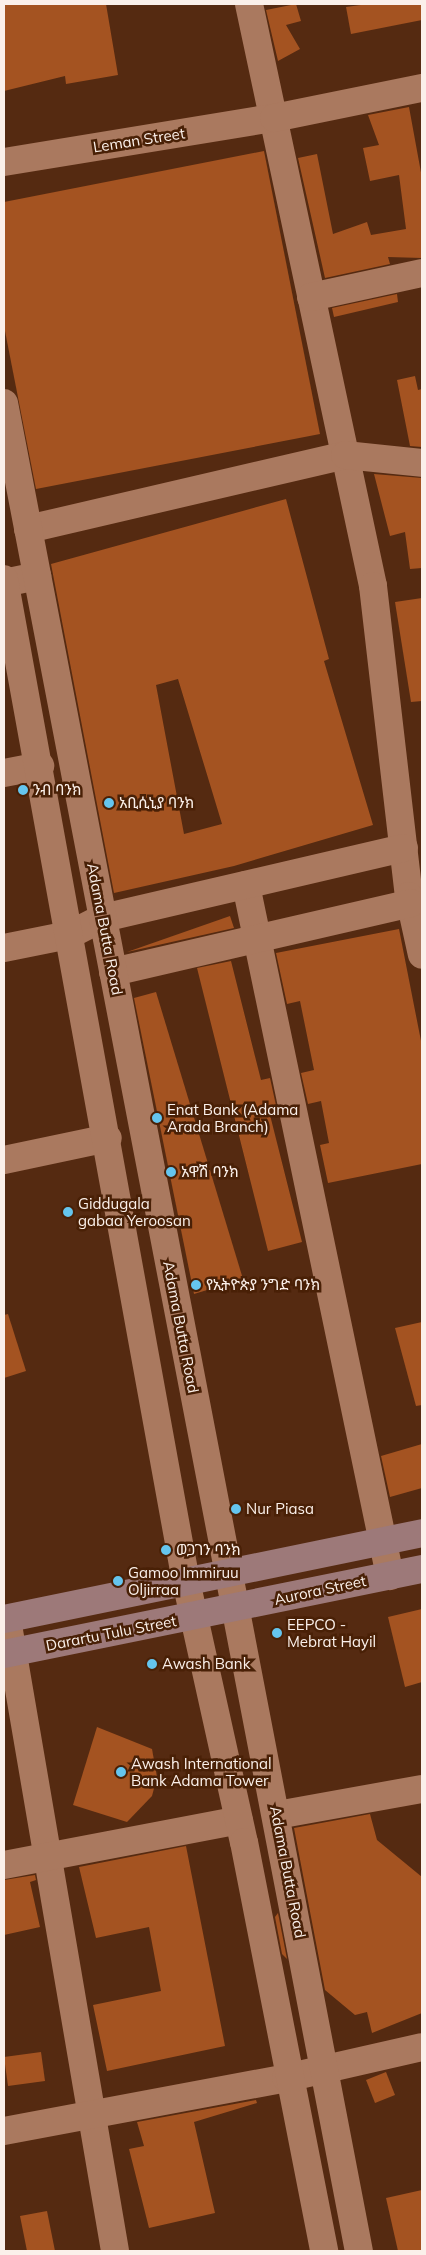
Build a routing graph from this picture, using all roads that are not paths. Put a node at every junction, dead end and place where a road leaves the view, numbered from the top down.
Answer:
1 (249, 4) edge
2 (422, 88) edge
3 (274, 118) junction
4 (4, 162) edge
5 (422, 273) edge
6 (312, 297) junction
7 (4, 403) edge
8 (345, 455) junction
9 (422, 463) edge
10 (28, 529) junction
11 (37, 576) junction
12 (4, 582) edge
13 (40, 766) junction
14 (4, 773) edge
15 (404, 848) junction
16 (246, 885) junction
17 (411, 903) junction
18 (103, 918) junction
19 (69, 935) junction
20 (258, 938) junction
21 (4, 948) edge
22 (422, 955) edge
23 (113, 972) junction
24 (108, 1138) junction
25 (4, 1160) edge
26 (422, 1533) edge
27 (383, 1541) junction
28 (422, 1569) edge
29 (230, 1572) junction
30 (390, 1576) junction
31 (186, 1581) junction
32 (216, 1611) junction
33 (5, 1619) edge
34 (8, 1654) edge
35 (422, 1789) edge
36 (277, 1815) junction
37 (239, 1820) junction
38 (48, 1856) junction
39 (4, 1865) edge
40 (422, 2047) edge
41 (327, 2068) junction
42 (286, 2078) junction
43 (92, 2114) junction
44 (4, 2131) edge
45 (115, 2251) edge
46 (324, 2251) edge
47 (359, 2251) edge

1 - 3 street
2 - 3 street, Leman Street
3 - 4 street, Leman Street
3 - 6 street
5 - 6 street
6 - 8 street
7 - 10 street, Adama Butta Road
8 - 9 street
8 - 10 street
8 - 15 street
10 - 11 street, Adama Butta Road
11 - 12 street
11 - 18 street, Adama Butta Road
12 - 13 street, Adama Butta Road
13 - 14 street
13 - 19 street, Adama Butta Road
15 - 16 street
15 - 17 street
16 - 18 street
16 - 20 street
17 - 20 street
17 - 22 street
18 - 19 street
18 - 23 street, Adama Butta Road
19 - 21 street
19 - 24 street, Adama Butta Road
20 - 23 street
20 - 27 street
23 - 29 street, Adama Butta Road
24 - 25 street
24 - 31 street, Adama Butta Road
26 - 27 main road
27 - 29 main road
27 - 30 street
28 - 30 main road, Aurora Street
29 - 31 main road
29 - 32 street, Adama Butta Road
30 - 32 main road, Aurora Street
31 - 32 street, Adama Butta Road
31 - 33 main road
32 - 34 main road, Darartu Tulu Street
32 - 36 street, Adama Butta Road
32 - 37 street, Adama Butta Road
33 - 34 street
34 - 38 street
35 - 36 street
36 - 41 street, Adama Butta Road
37 - 38 street
37 - 42 street, Adama Butta Road
38 - 39 street
38 - 43 street
40 - 41 street
41 - 42 street
41 - 47 street, Adama Butta Road
42 - 43 street
42 - 46 street, Adama Butta Road
43 - 44 street
43 - 45 street

